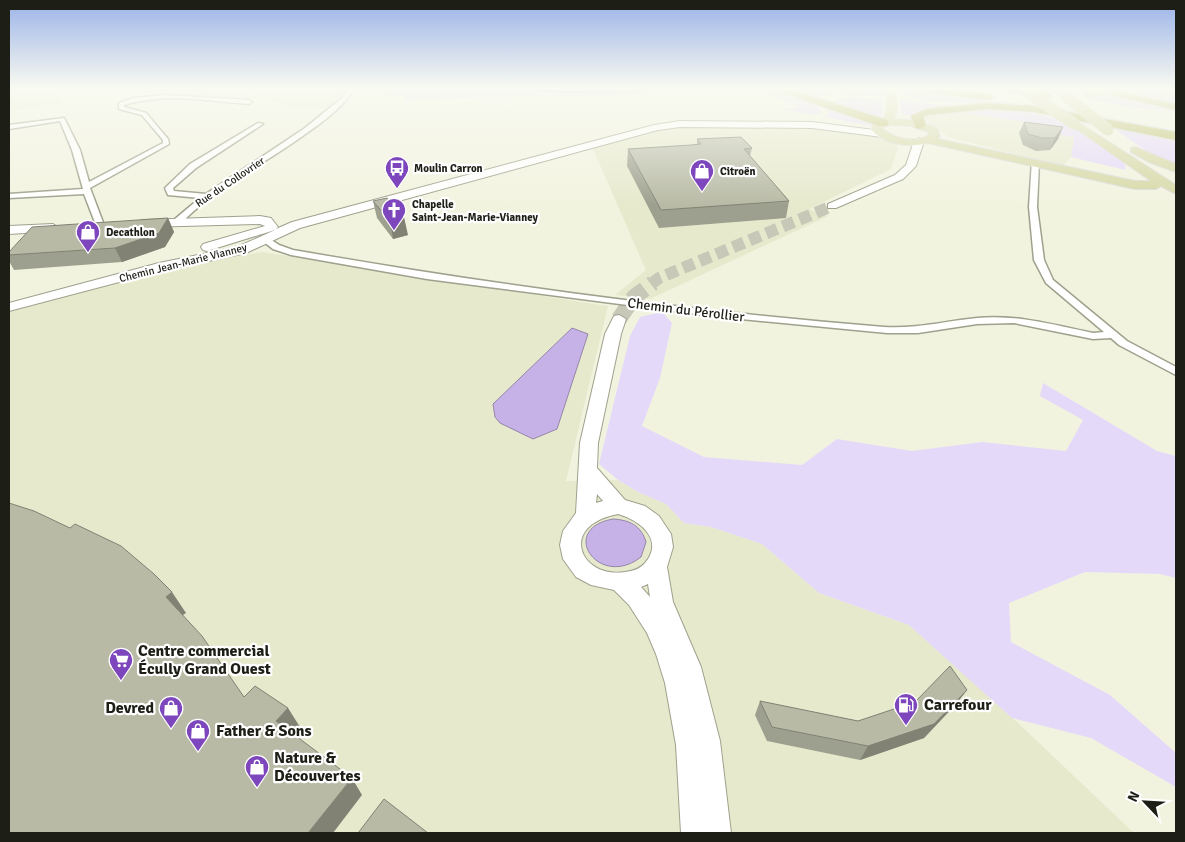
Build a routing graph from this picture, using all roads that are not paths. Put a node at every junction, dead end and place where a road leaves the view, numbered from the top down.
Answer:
1 (66, 127) edge
2 (155, 127) edge
3 (255, 127) edge
4 (311, 127) edge
5 (635, 127) edge
6 (654, 127) edge
7 (883, 127) edge
8 (927, 127) edge
9 (1079, 127) edge
10 (1105, 127) edge
11 (1124, 127) edge
12 (1157, 127) edge
13 (1108, 130) junction
14 (1176, 131) edge
15 (1176, 138) edge
16 (603, 139) junction
17 (928, 139) junction
18 (898, 140) junction
19 (1035, 162) junction
20 (1176, 168) edge
21 (1147, 172) junction
22 (1096, 177) junction
23 (1135, 185) junction
24 (1176, 185) edge
25 (86, 189) junction
26 (1176, 190) edge
27 (867, 191) junction
28 (9, 196) edge
29 (207, 196) junction
30 (1170, 199) edge
31 (832, 206) tunnel mouth
32 (178, 221) junction
33 (137, 223) edge
34 (100, 225) edge
35 (63, 227) edge
36 (273, 227) junction
37 (9, 230) edge
38 (264, 239) junction
39 (215, 250) junction
40 (9, 301) edge
41 (9, 307) edge
42 (619, 319) tunnel mouth
43 (1112, 336) junction
44 (1176, 372) edge
45 (588, 470) junction
46 (618, 506) junction
47 (586, 514) junction
48 (656, 565) junction
49 (620, 582) junction
50 (695, 833) edge
51 (717, 833) edge

1 - 25 street
2 - 25 street
3 - 29 street
4 - 29 street, Rue du Collovrier
5 - 16 street, Chemin Jean-Marie Vianney
6 - 16 street, Chemin Jean-Marie Vianney
7 - 18 main road
8 - 17 main road
9 - 21 main road, bridge
10 - 13 main road, bridge
11 - 15 highway
12 - 14 highway
13 - 20 main road
13 - 24 main road
16 - 36 street, Chemin Jean-Marie Vianney
16 - 38 street, Chemin Jean-Marie Vianney
17 - 18 main road
17 - 19 main road
17 - 27 street
18 - 27 street
19 - 22 main road
19 - 43 street
21 - 23 main road
21 - 26 main road
22 - 23 main road
22 - 30 main road
23 - 30 main road
25 - 28 street
25 - 34 street
27 - 31 street
29 - 32 street, Rue du Collovrier
32 - 33 street
32 - 36 street
32 - 39 street
35 - 37 street
36 - 38 street
36 - 39 street, Chemin Jean-Marie Vianney
38 - 39 street, Chemin Jean-Marie Vianney
38 - 43 street, Chemin du Pérollier
39 - 40 street, Chemin Jean-Marie Vianney
39 - 41 street, Chemin Jean-Marie Vianney
42 - 45 street
43 - 44 street
45 - 46 street
45 - 47 street
46 - 47 street
46 - 48 street
47 - 49 street
48 - 49 street
48 - 51 street
49 - 50 street

